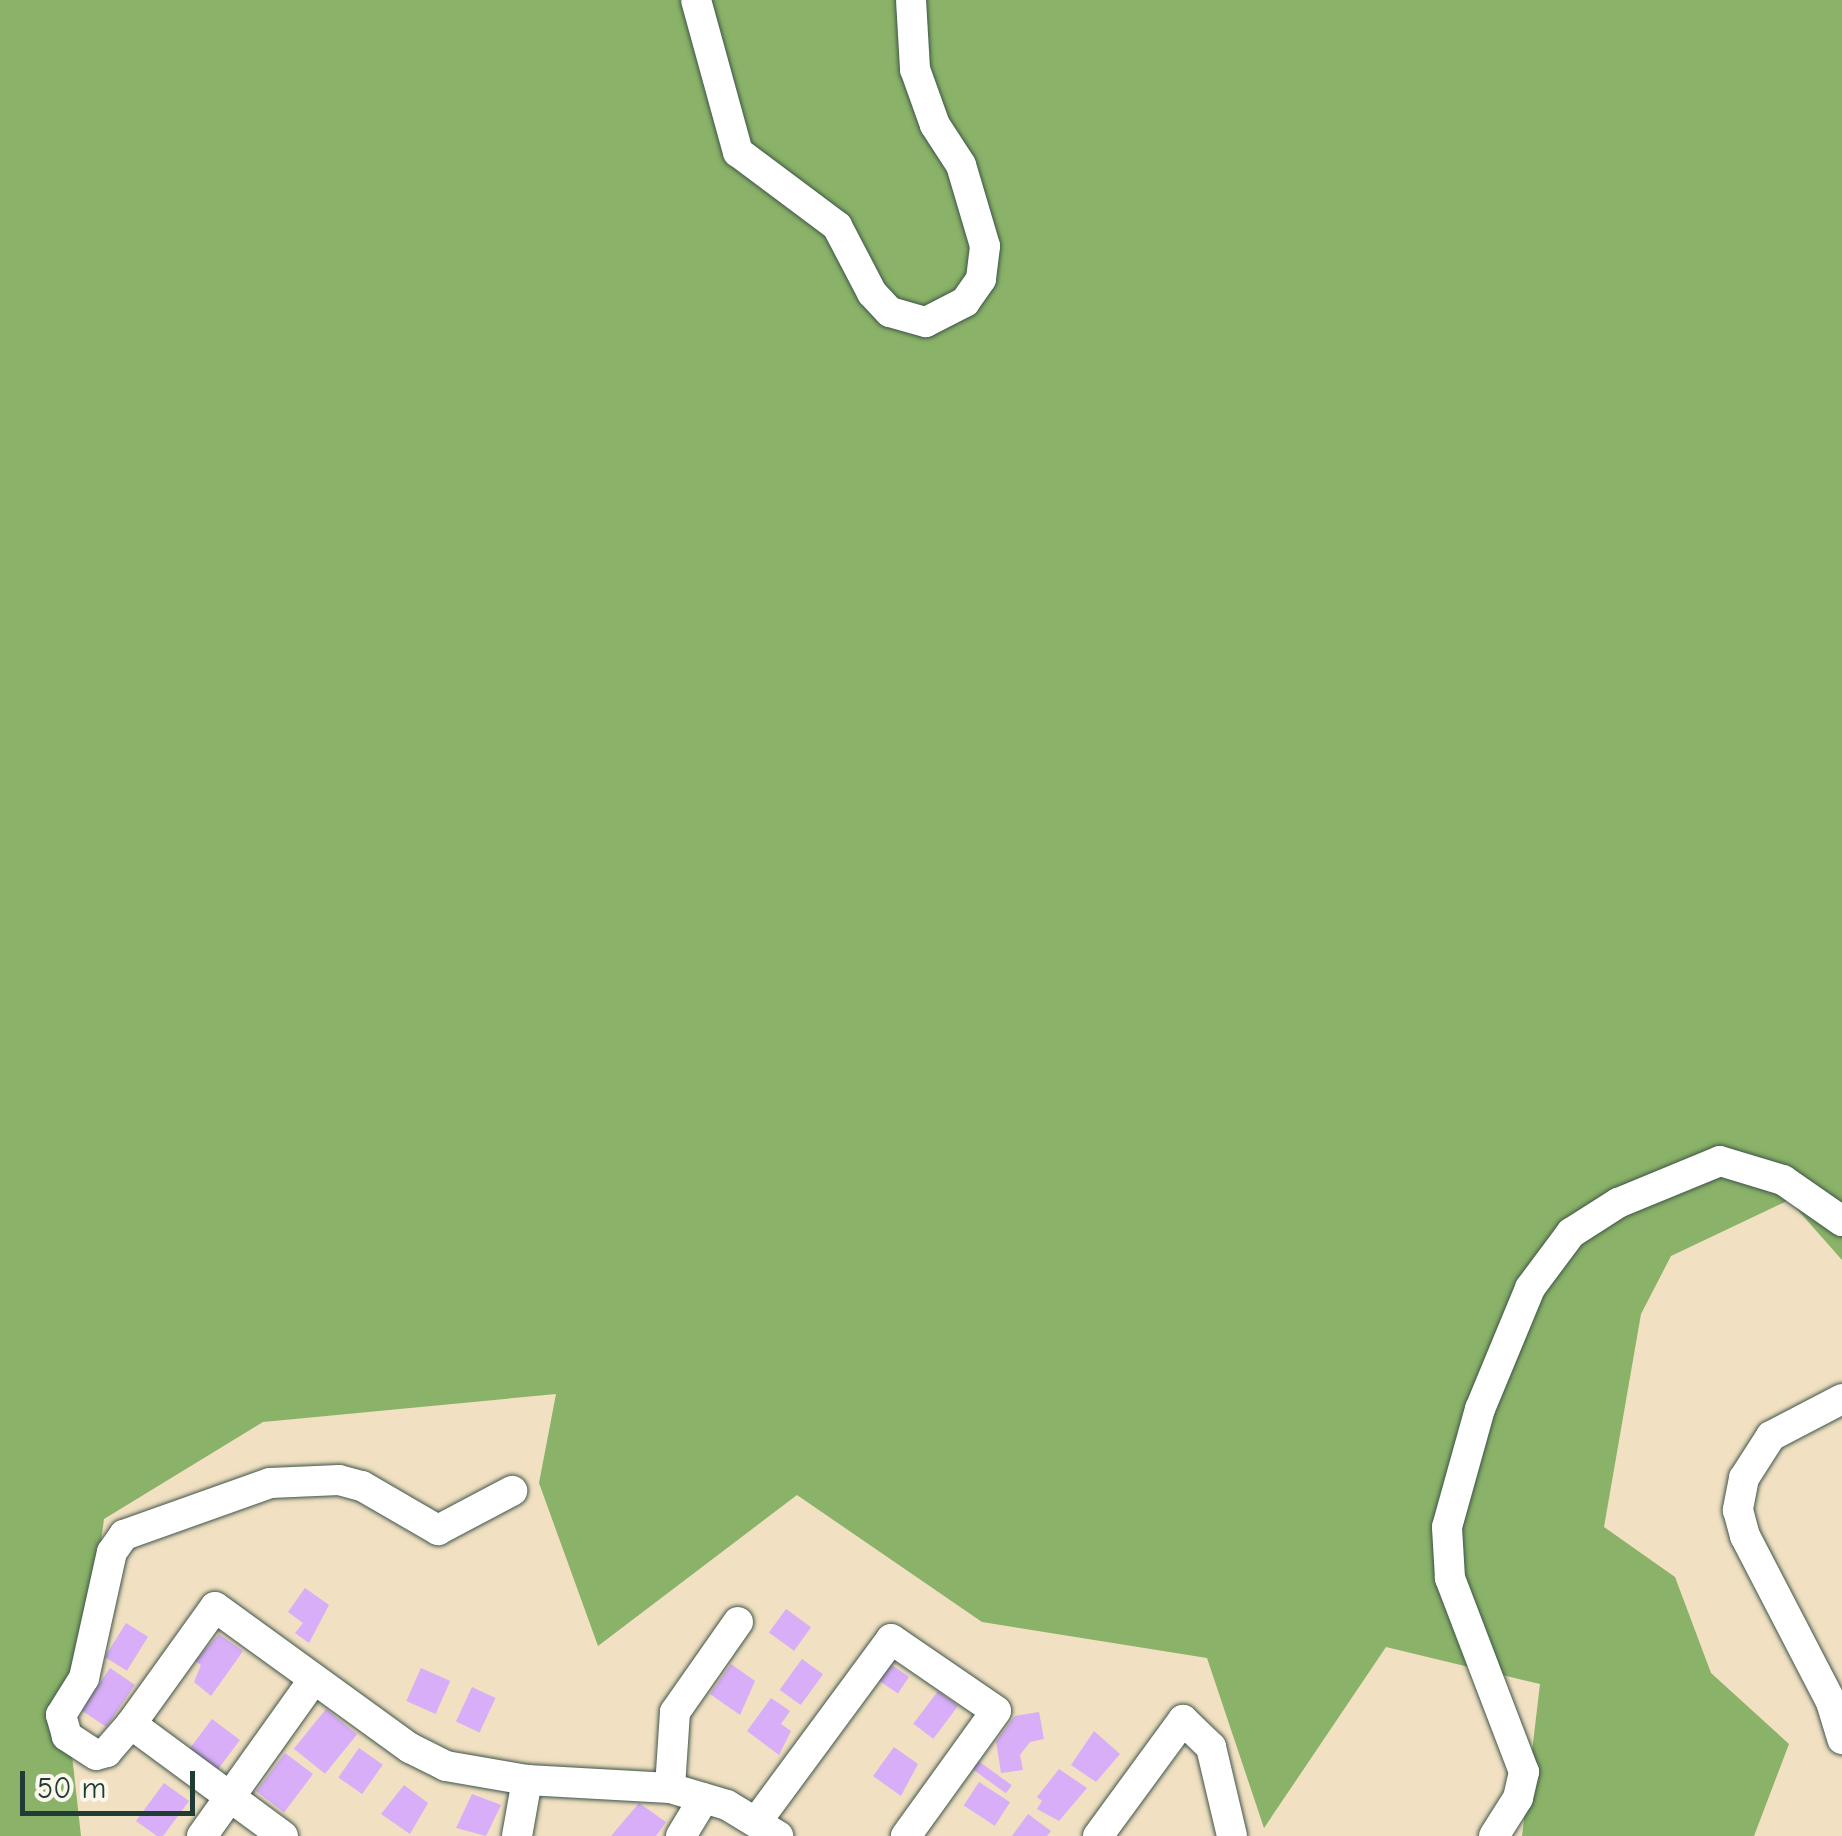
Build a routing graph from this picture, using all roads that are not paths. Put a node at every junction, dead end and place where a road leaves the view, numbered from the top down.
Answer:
1 (696, 0) edge
2 (911, 0) edge
3 (1842, 1221) edge
4 (1842, 1399) edge
5 (512, 1491) dead end
6 (738, 1622) dead end
7 (314, 1679) junction
8 (130, 1724) junction
9 (1842, 1740) edge
10 (527, 1780) junction
11 (670, 1788) junction
12 (230, 1798) junction
13 (704, 1798) junction
14 (768, 1828) edge
15 (202, 1836) edge
16 (283, 1836) edge
17 (516, 1836) edge
18 (681, 1836) edge
19 (906, 1836) edge
20 (1098, 1836) edge
21 (1232, 1836) edge
22 (1494, 1836) edge

1 - 2 street
3 - 22 street
4 - 9 street
5 - 8 street
6 - 11 street
7 - 8 street
7 - 10 street
7 - 12 street
8 - 12 street
10 - 11 street
10 - 17 street
11 - 13 street
12 - 15 street
12 - 16 street
13 - 14 street
13 - 18 street
14 - 19 street
20 - 21 street

